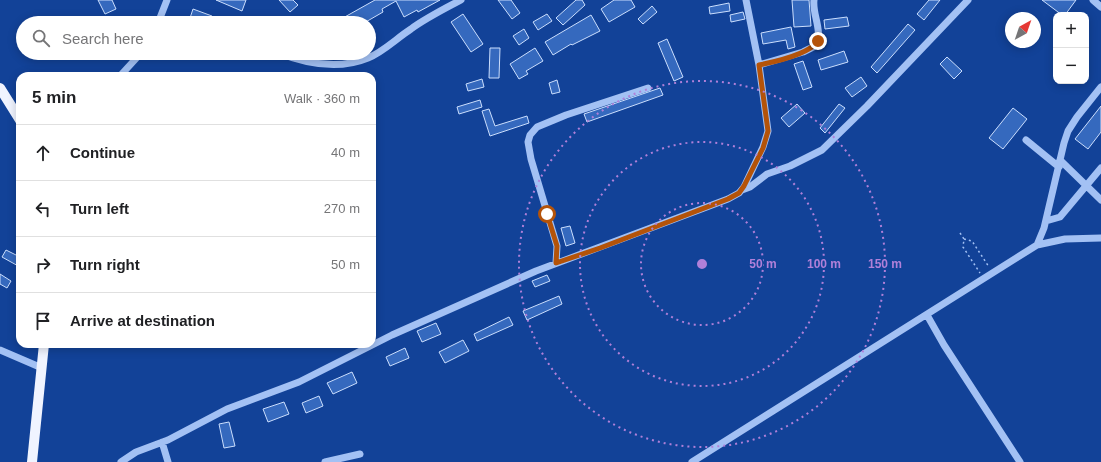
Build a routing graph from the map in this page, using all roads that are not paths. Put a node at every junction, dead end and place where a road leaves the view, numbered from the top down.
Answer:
1 (167, 0) edge
2 (461, 0) edge
3 (746, 0) edge
4 (814, 0) edge
5 (968, 0) edge
6 (1093, 0) edge
7 (1101, 7) edge
8 (161, 16) edge
9 (376, 53) edge
10 (135, 60) edge
11 (297, 60) edge
12 (364, 60) edge
13 (759, 65) junction
14 (124, 72) edge
15 (1101, 87) edge
16 (0, 88) edge
17 (648, 88) dead end
18 (16, 114) edge
19 (1026, 140) dead end
20 (1059, 163) junction
21 (1101, 168) edge
22 (1087, 186) junction
23 (741, 190) junction
24 (1101, 200) edge
25 (1046, 221) junction
26 (1101, 238) edge
27 (1037, 245) junction
28 (556, 263) junction
29 (927, 315) junction
30 (376, 343) edge
31 (44, 348) edge
32 (366, 348) edge
33 (0, 350) edge
34 (42, 368) junction
35 (162, 442) junction
36 (360, 454) dead end
37 (32, 462) edge
38 (121, 462) edge
39 (168, 462) edge
40 (325, 462) edge
41 (692, 462) edge
42 (1019, 462) edge

1 - 8 street
2 - 9 street
3 - 13 street
4 - 13 street
5 - 23 street
6 - 7 street
10 - 14 street
11 - 12 street
13 - 23 street
15 - 20 street
16 - 18 main road
17 - 28 street
19 - 20 street
20 - 22 street
20 - 25 street
21 - 22 street
22 - 24 street
22 - 25 street
23 - 28 street
25 - 27 street
26 - 27 street
27 - 29 street
28 - 30 street
29 - 41 street
29 - 42 street
31 - 34 main road
32 - 35 street
33 - 34 street
34 - 37 main road
35 - 38 street
35 - 39 street
36 - 40 street

